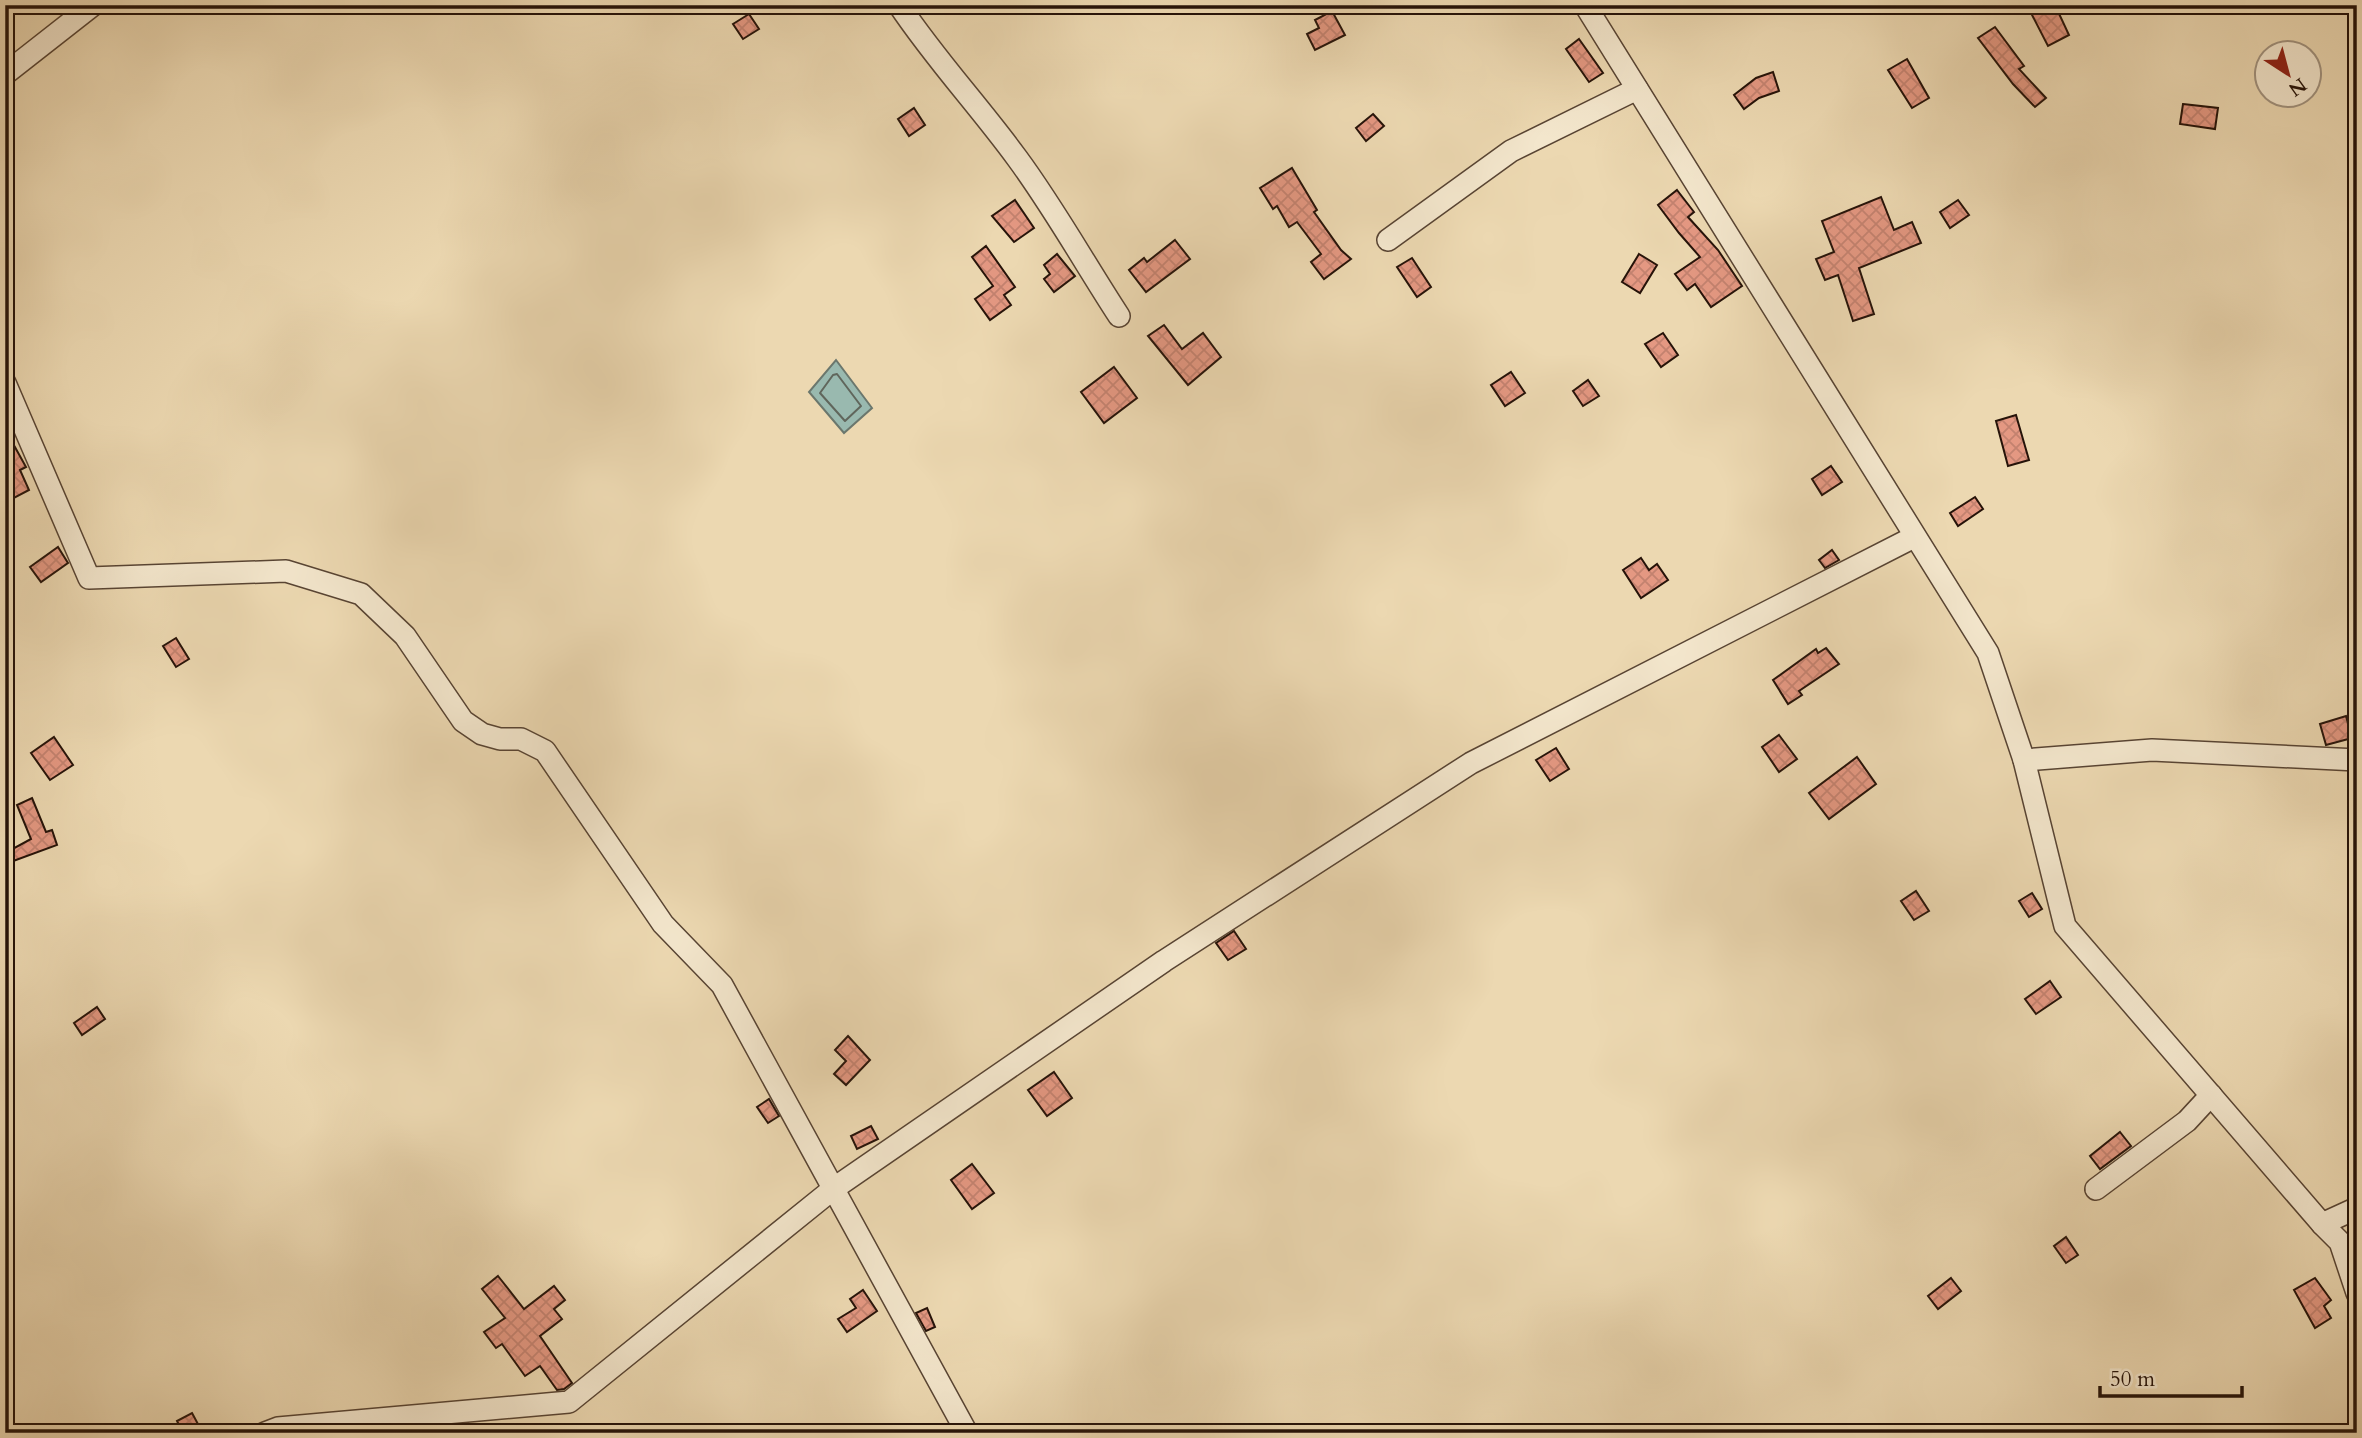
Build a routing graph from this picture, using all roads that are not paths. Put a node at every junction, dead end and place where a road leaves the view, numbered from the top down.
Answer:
1 (93, 5) edge
2 (899, 5) edge
3 (1585, 5) edge
4 (5, 74) edge
5 (1637, 89) junction
6 (1388, 240) dead end
7 (1119, 316) dead end
8 (5, 383) edge
9 (1914, 537) junction
10 (2024, 760) junction
11 (2357, 760) edge
12 (2211, 1096) junction
13 (833, 1189) junction
14 (2096, 1189) dead end
15 (2357, 1208) edge
16 (2322, 1224) junction
17 (2357, 1293) edge
18 (265, 1433) edge
19 (967, 1433) edge

1 - 4 street
2 - 7 street
3 - 5 street
5 - 6 street
5 - 9 street
8 - 13 street
9 - 10 street
9 - 13 street
10 - 11 street
10 - 12 street
12 - 14 street
12 - 16 street
13 - 18 street
13 - 19 street
15 - 16 street
16 - 17 street

